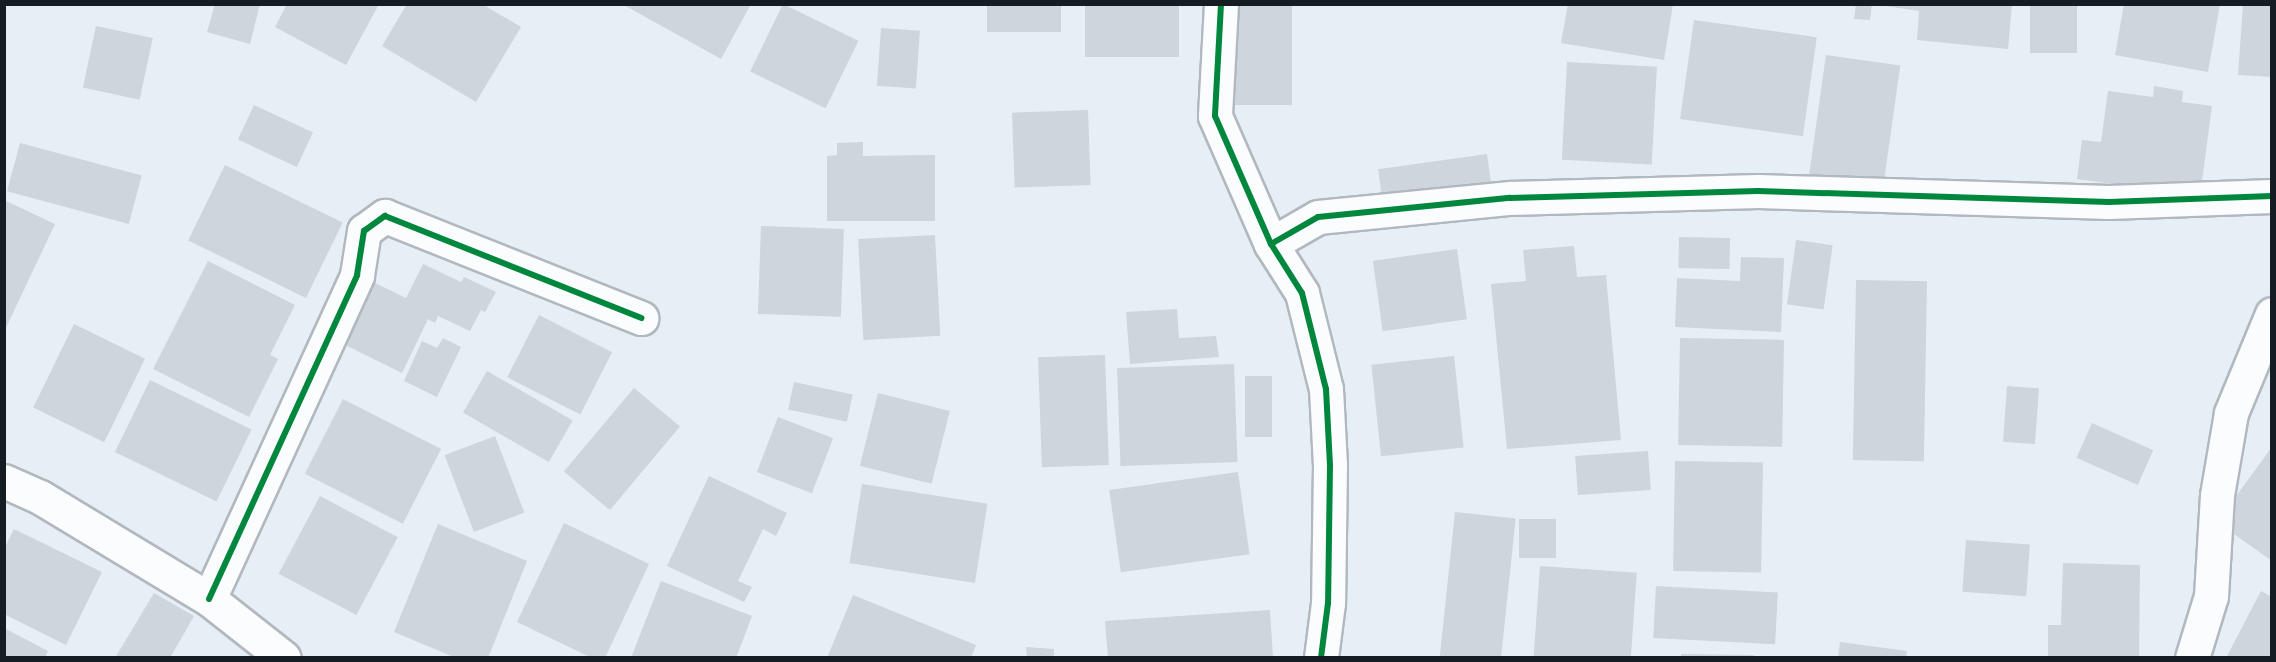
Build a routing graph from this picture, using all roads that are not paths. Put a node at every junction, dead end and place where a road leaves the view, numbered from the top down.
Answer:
1 (1221, 4) edge
2 (2271, 196) edge
3 (1271, 244) junction
4 (2271, 314) edge
5 (641, 318) dead end
6 (4, 481) edge
7 (210, 599) junction
8 (284, 657) edge
9 (1321, 657) edge
10 (2192, 657) edge

1 - 3 street
2 - 3 street
3 - 9 street
4 - 10 street
5 - 7 street
6 - 7 street
7 - 8 street

